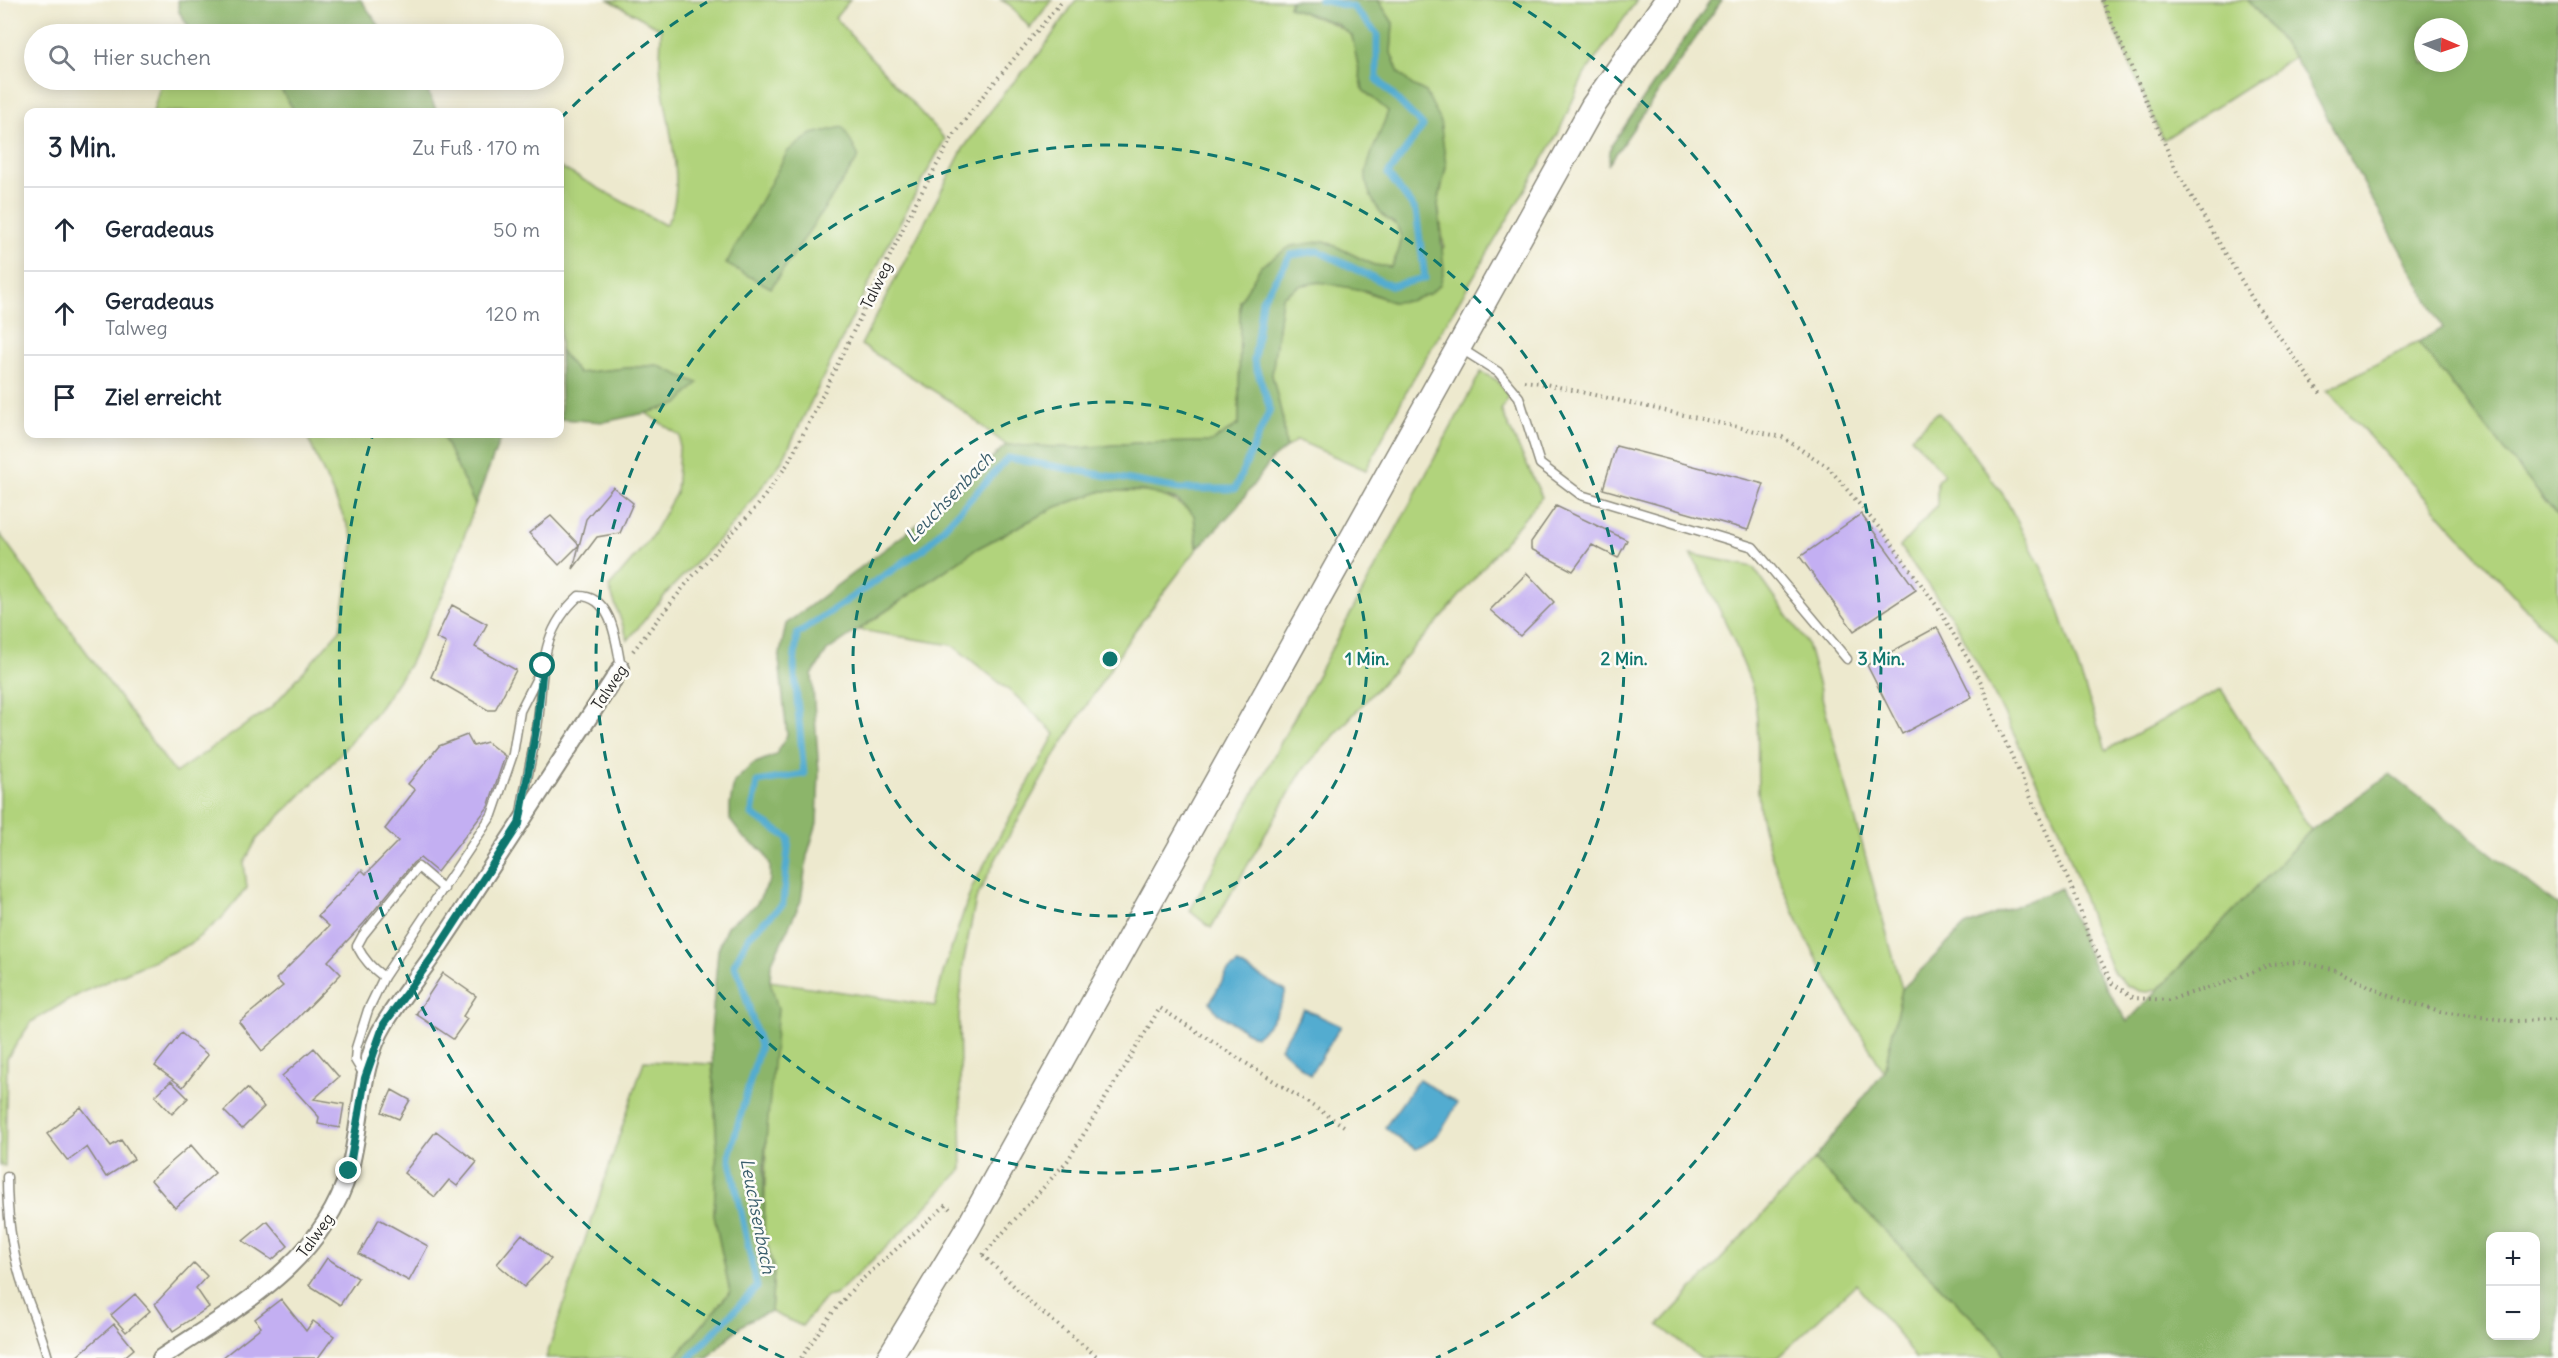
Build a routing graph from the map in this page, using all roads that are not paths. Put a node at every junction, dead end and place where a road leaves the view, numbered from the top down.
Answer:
1 (1667, 0) edge
2 (1459, 347) junction
3 (1847, 659) dead end
4 (543, 666) junction
5 (621, 668) joint
6 (519, 824) junction
7 (444, 889) junction
8 (384, 977) junction
9 (365, 1078) junction
10 (7, 1177) dead end
11 (48, 1358) edge
12 (161, 1358) edge
13 (889, 1358) edge

1 - 2 main road
2 - 3 lane
2 - 13 main road
4 - 5 lane
4 - 6 lane
4 - 7 lane
5 - 6 street, Talweg
6 - 9 street, Talweg
7 - 8 lane
7 - 8 lane
8 - 9 lane
9 - 12 street, Talweg
10 - 11 lane

